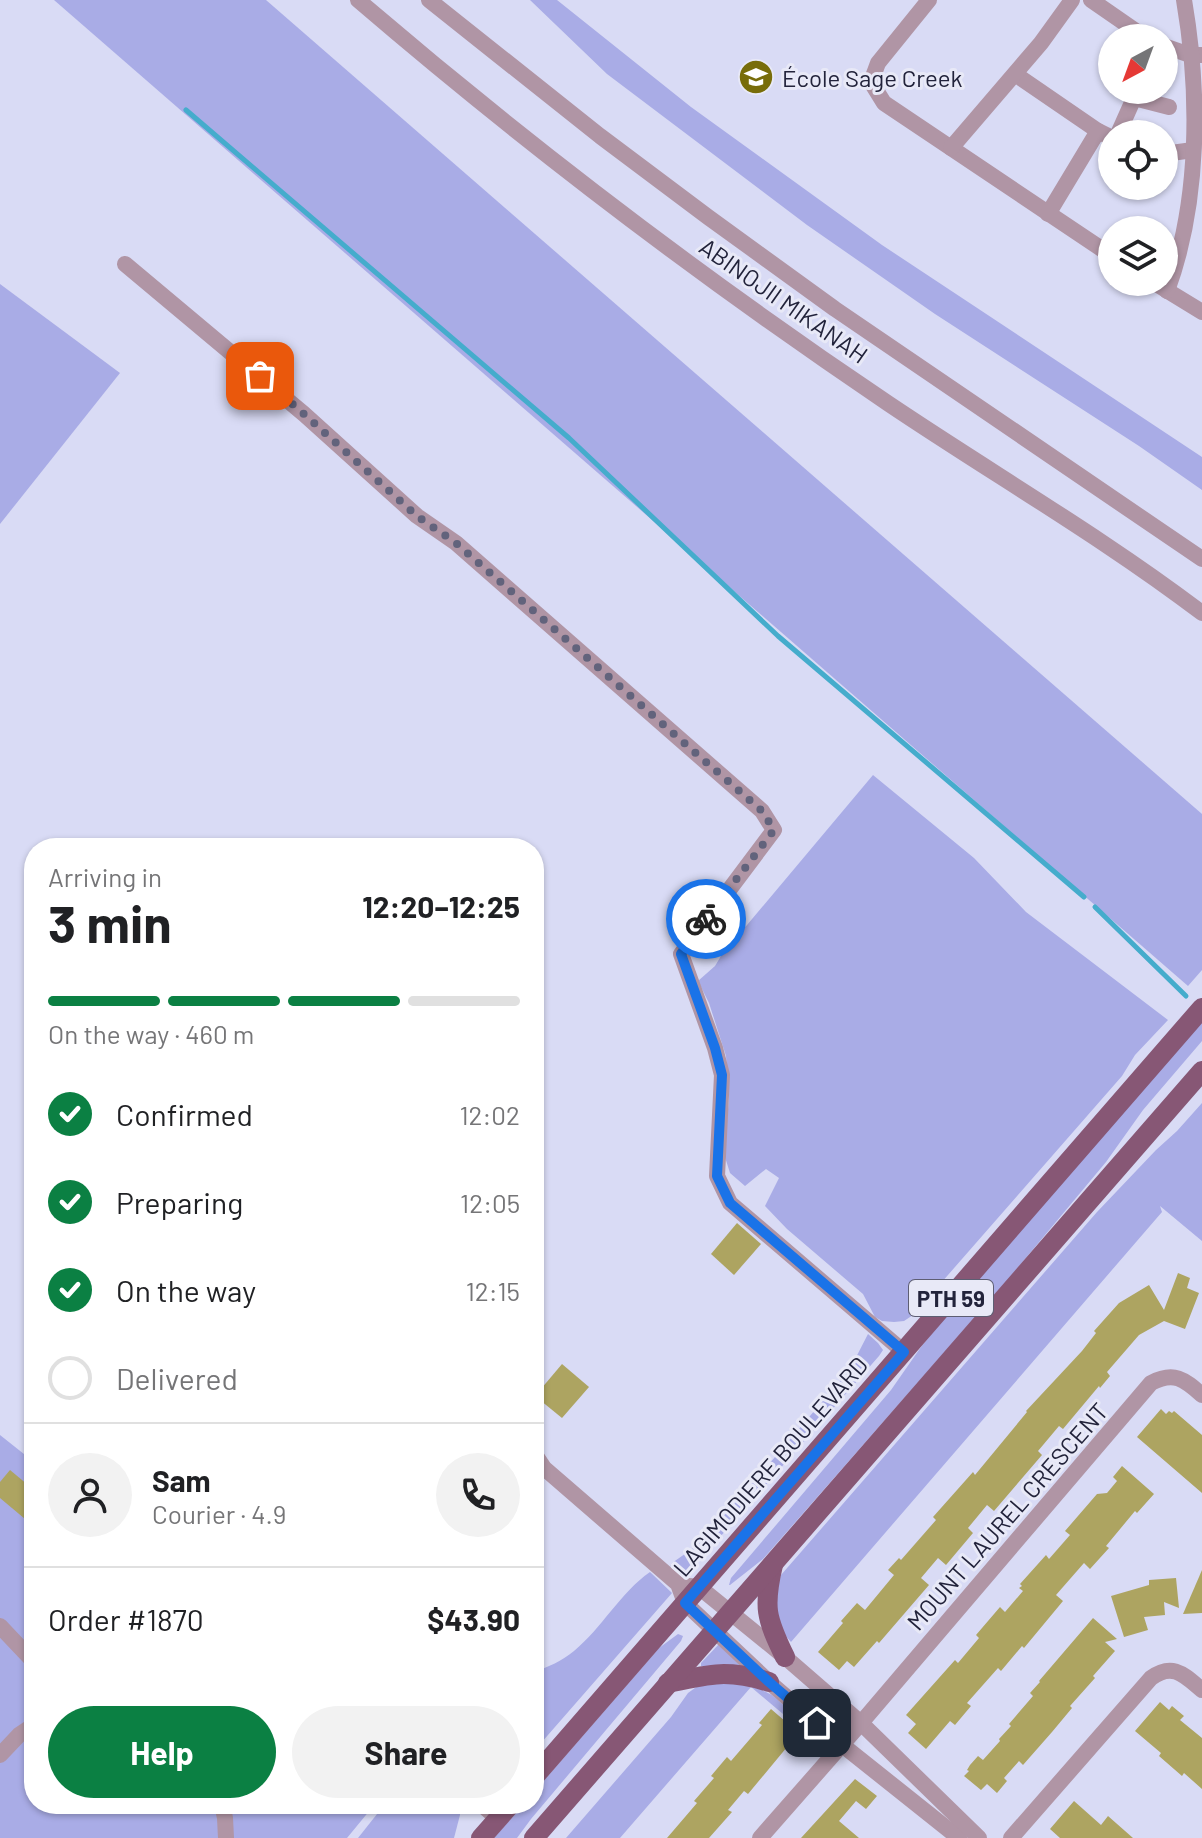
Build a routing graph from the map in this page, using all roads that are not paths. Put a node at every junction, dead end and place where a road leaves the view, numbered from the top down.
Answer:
1 (358, 0) edge
2 (429, 0) edge
3 (929, 0) edge
4 (1072, 0) edge
5 (1091, 0) edge
6 (1184, 0) edge
7 (1126, 24) edge
8 (1196, 55) edge
9 (1015, 74) junction
10 (1169, 107) dead end
11 (1124, 120) edge
12 (1098, 129) edge
13 (1098, 144) edge
14 (951, 148) junction
15 (1193, 150) junction
16 (1178, 152) edge
17 (1048, 214) junction
18 (1098, 247) edge
19 (1178, 257) edge
20 (125, 264) dead end
21 (1176, 296) edge
22 (1202, 312) edge
23 (1202, 559) edge
24 (1202, 613) edge
25 (1202, 1008) edge
26 (1202, 1071) edge
27 (904, 1352) junction
28 (1202, 1395) edge
29 (544, 1468) edge
30 (773, 1562) junction
31 (699, 1587) junction
32 (681, 1594) junction
33 (730, 1613) junction
34 (0, 1626) edge
35 (715, 1630) junction
36 (24, 1651) edge
37 (785, 1657) junction
38 (769, 1682) junction
39 (668, 1683) junction
40 (1202, 1690) edge
41 (861, 1723) junction
42 (24, 1732) edge
43 (841, 1744) junction
44 (0, 1755) edge
45 (544, 1765) edge
46 (224, 1814) edge
47 (501, 1814) edge
48 (226, 1838) edge
49 (481, 1838) edge
50 (534, 1838) edge
51 (760, 1838) edge
52 (959, 1838) edge
53 (979, 1838) edge
54 (1011, 1838) edge

1 - 24 street, ABINOJII MIKANAH
2 - 23 street, ABINOJII MIKANAH
3 - 14 street
4 - 9 street
5 - 7 street
6 - 8 street
8 - 15 street
9 - 12 street
9 - 14 street
10 - 11 street
13 - 17 street
14 - 17 street
15 - 16 street
15 - 19 street
17 - 18 street
20 - 27 street
21 - 22 street
25 - 27 main road, LAGIMODIERE BOULEVARD / PTH 59
26 - 30 main road, PTH 59
27 - 31 main road, LAGIMODIERE BOULEVARD / PTH 59
28 - 41 street, MOUNT LAUREL CRESCENT
29 - 32 street
30 - 33 main road, PTH 59
30 - 37 main road
31 - 32 main road, LAGIMODIERE BOULEVARD / PTH 59
31 - 33 street
32 - 35 street
32 - 45 main road, LAGIMODIERE BOULEVARD / PTH 59
33 - 35 main road, PTH 59
33 - 37 street
34 - 36 street
35 - 38 street
35 - 39 main road, PTH 59
37 - 41 street
38 - 39 main road
38 - 43 street
39 - 50 main road, PTH 59
40 - 54 street
41 - 43 street
41 - 53 street
42 - 44 street
43 - 51 street
43 - 52 street
46 - 48 street
47 - 49 main road

